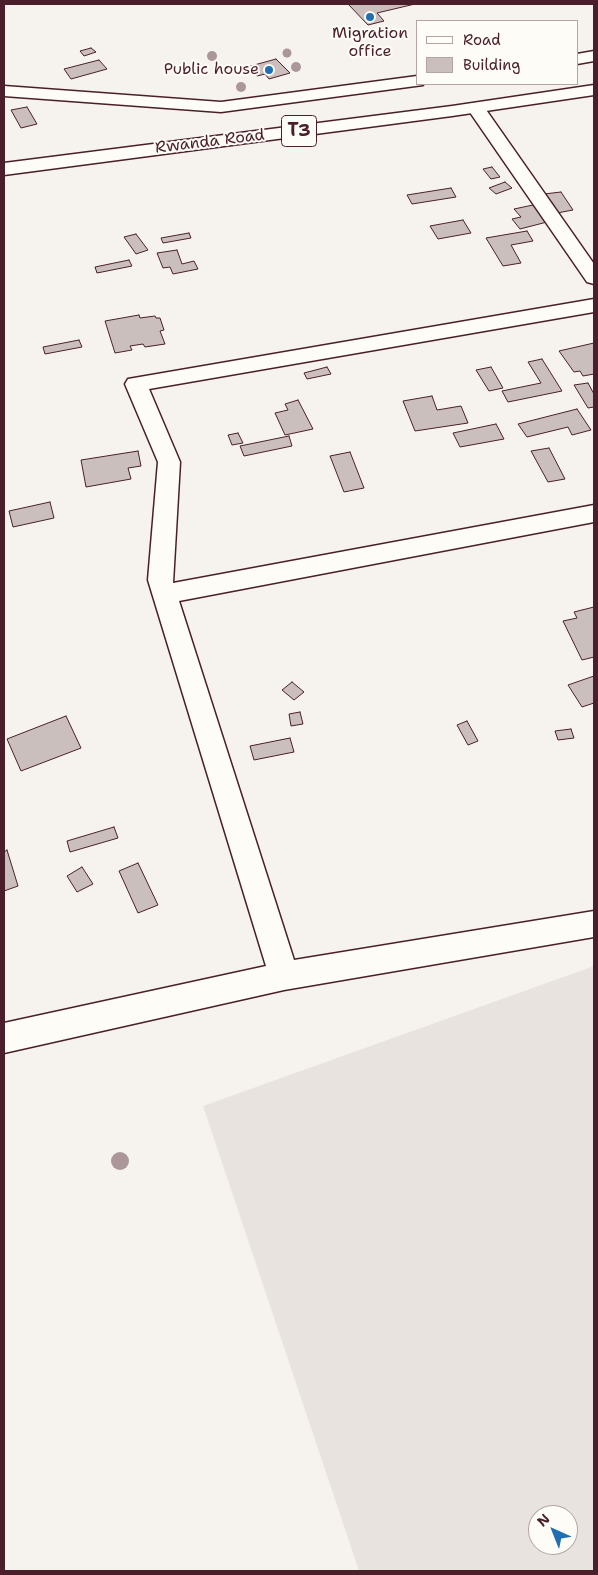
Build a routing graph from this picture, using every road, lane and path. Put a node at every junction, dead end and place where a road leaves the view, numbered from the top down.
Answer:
1 (594, 56) edge
2 (578, 59) edge
3 (416, 81) edge
4 (4, 90) edge
5 (594, 90) edge
6 (476, 108) junction
7 (4, 169) edge
8 (594, 278) edge
9 (594, 305) edge
10 (594, 513) edge
11 (164, 594) junction
12 (594, 924) edge
13 (284, 976) junction
14 (4, 1038) edge

1 - 2 main road
3 - 4 main road
5 - 6 main road, Rwanda Road / T3
6 - 7 main road, Rwanda Road / T3
6 - 8 main road
9 - 11 main road
10 - 11 main road
11 - 13 main road
12 - 13 main road
13 - 14 main road

